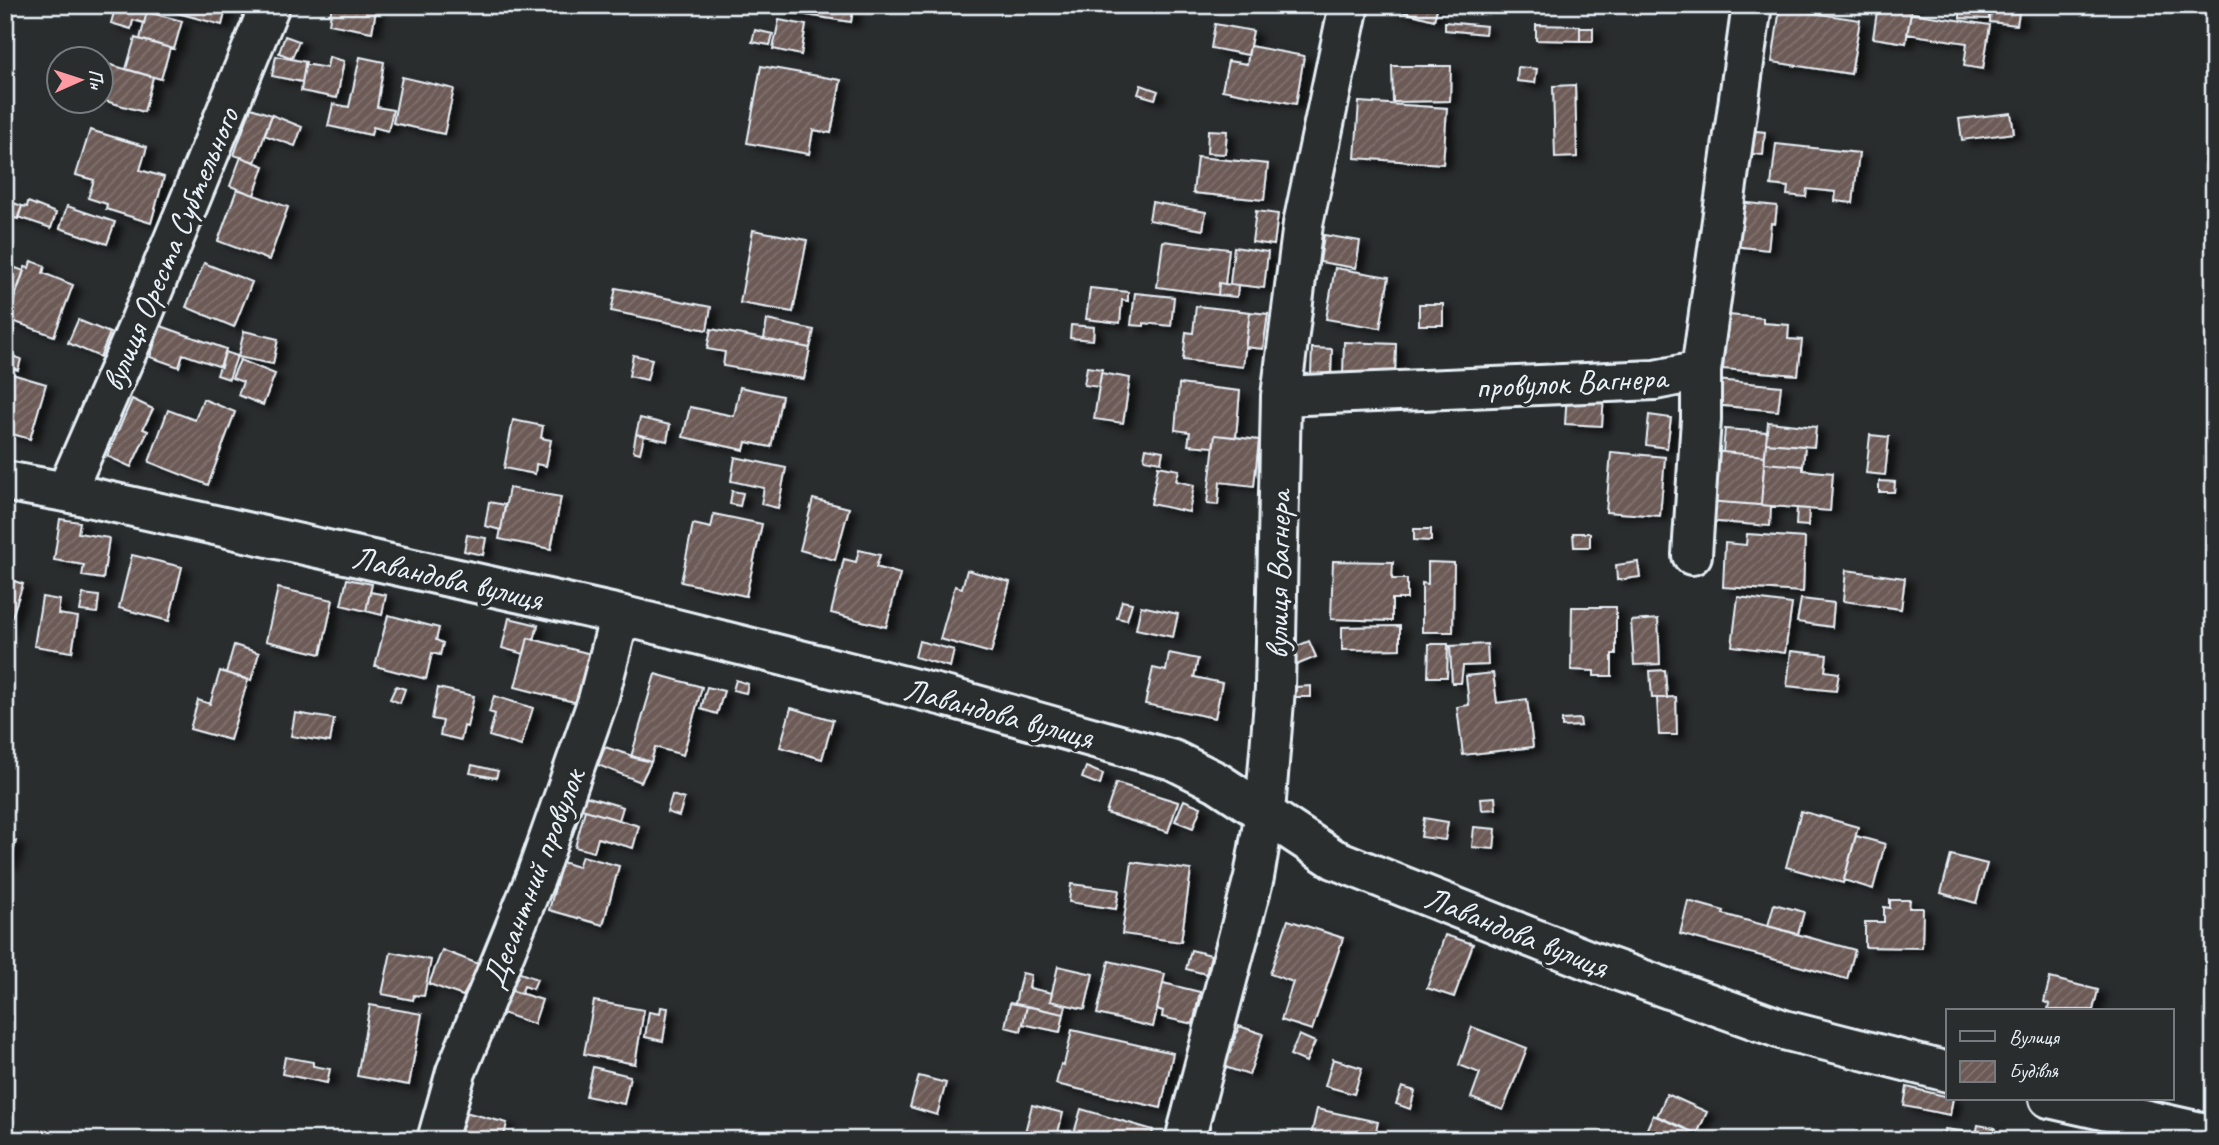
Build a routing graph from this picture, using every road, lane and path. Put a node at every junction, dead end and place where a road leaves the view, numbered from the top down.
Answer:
1 (270, 5) edge
2 (1349, 5) edge
3 (1752, 5) edge
4 (1701, 371) junction
5 (1281, 396) junction
6 (5, 481) edge
7 (66, 492) junction
8 (1692, 555) dead end
9 (620, 615) junction
10 (1265, 812) junction
11 (1946, 1071) edge
12 (2058, 1100) edge
13 (2214, 1135) edge
14 (437, 1140) edge
15 (1185, 1140) edge

1 - 7 street, вулиця Ореста Субтельного
2 - 5 street, вулиця Вагнера
3 - 4 street, провулок Вагнера
4 - 5 street, провулок Вагнера
4 - 8 street
5 - 10 street, вулиця Вагнера
6 - 7 street, Лавандова вулиця
7 - 9 street, Лавандова вулиця
9 - 10 street, Лавандова вулиця
9 - 14 street, Десантний провулок
10 - 11 street, Лавандова вулиця
10 - 15 street, вулиця Вагнера
12 - 13 street

